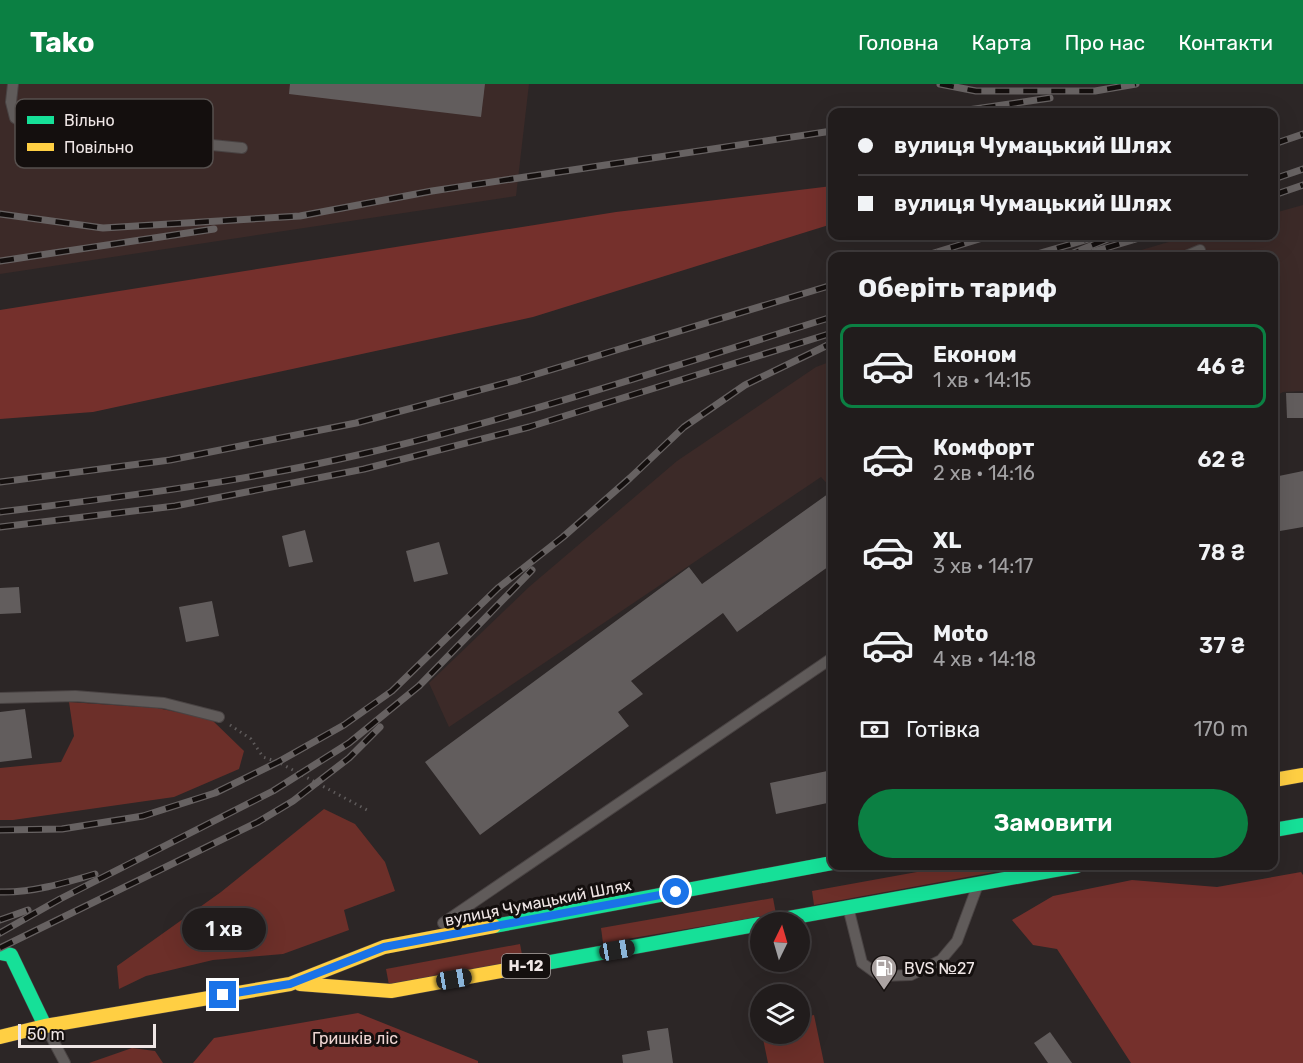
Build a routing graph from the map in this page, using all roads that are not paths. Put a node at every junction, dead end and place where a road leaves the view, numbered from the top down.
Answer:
1 (13, 84) edge
2 (15, 118) edge
3 (213, 145) edge
4 (242, 148) dead end
5 (1200, 250) dead end
6 (1195, 252) edge
7 (828, 661) edge
8 (0, 698) edge
9 (219, 717) road end
10 (1303, 775) edge
11 (1278, 779) edge
12 (1278, 830) edge
13 (1295, 830) edge
14 (828, 864) edge
15 (1054, 870) edge
16 (978, 883) junction
17 (848, 908) junction
18 (810, 915) edge
19 (443, 923) dead end
20 (750, 926) edge
21 (0, 952) edge
22 (290, 984) junction
23 (45, 1026) junction
24 (0, 1037) edge
25 (65, 1063) edge

1 - 2 lane
3 - 4 lane
5 - 6 lane
7 - 19 lane
8 - 9 lane
10 - 11 main road
12 - 13 main road
14 - 22 main road, вулиця Чумацький Шлях / Н-12
15 - 16 main road
16 - 17 main road
16 - 17 lane
17 - 18 main road
20 - 22 main road, вулиця Чумацький Шлях / Н-12
21 - 23 main road
22 - 23 main road, вулиця Чумацький Шлях / Н-12
23 - 24 main road, вулиця Чумацький Шлях / Н-12
23 - 25 lane

